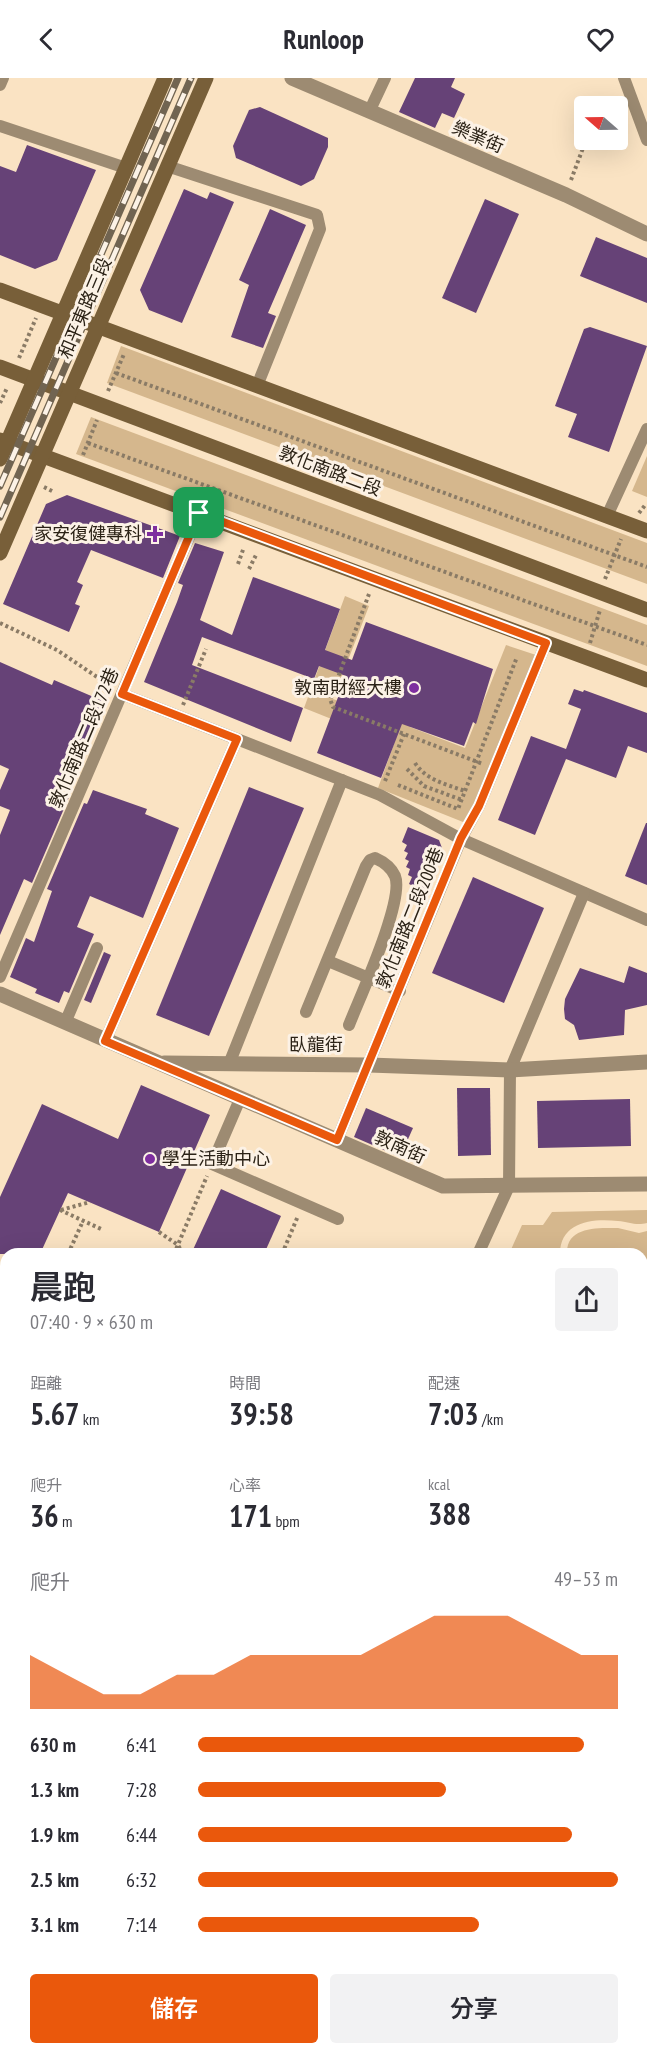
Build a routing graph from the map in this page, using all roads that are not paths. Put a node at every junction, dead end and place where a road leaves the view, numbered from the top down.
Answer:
1 (3, 78) edge
2 (165, 78) edge
3 (206, 78) edge
4 (292, 78) edge
5 (385, 78) edge
6 (624, 78) edge
7 (0, 85) edge
8 (369, 112) junction
9 (0, 126) edge
10 (647, 140) edge
11 (167, 166) junction
12 (126, 168) junction
13 (647, 234) edge
14 (0, 290) edge
15 (63, 313) junction
16 (98, 327) junction
17 (0, 368) edge
18 (34, 381) junction
19 (257, 386) junction
20 (69, 394) junction
21 (647, 429) edge
22 (4, 442) edge
23 (42, 456) junction
24 (0, 459) edge
25 (199, 513) junction
26 (607, 516) junction
27 (647, 531) edge
28 (0, 553) edge
29 (647, 610) edge
30 (546, 643) junction
31 (647, 680) edge
32 (122, 694) junction
33 (237, 739) junction
34 (342, 780) junction
35 (461, 838) junction
36 (584, 893) junction
37 (647, 920) edge
38 (98, 948) dead end
39 (328, 961) junction
40 (0, 977) edge
41 (368, 978) junction
42 (400, 991) junction
43 (0, 994) edge
44 (306, 1012) dead end
45 (65, 1023) junction
46 (349, 1026) dead end
47 (105, 1041) junction
48 (647, 1062) edge
49 (154, 1063) junction
50 (229, 1064) junction
51 (369, 1065) junction
52 (510, 1070) junction
53 (240, 1099) junction
54 (337, 1140) junction
55 (647, 1184) edge
56 (508, 1186) junction
57 (338, 1219) dead end
58 (481, 1248) edge

1 - 7 lane
2 - 12 main road, 和平東路三段
3 - 11 main road, 和平東路三段
4 - 8 street, 樂業街
5 - 8 lane
6 - 10 lane
8 - 13 street, 樂業街
9 - 12 lane
11 - 16 main road, 和平東路三段
11 - 19 lane
12 - 15 main road, 和平東路三段
14 - 15 main road
15 - 16 main road
15 - 18 main road, 和平東路三段
16 - 19 main road
16 - 20 main road, 和平東路三段
17 - 18 main road, 敦化南路二段
18 - 20 main road, 敦化南路二段
18 - 22 main road, 和平東路三段
19 - 26 main road
20 - 23 main road, 和平東路三段
20 - 29 main road, 敦化南路二段
21 - 26 lane
22 - 23 main road
22 - 24 main road, 和平東路三段
23 - 25 main road
23 - 28 main road, 和平東路三段
25 - 30 main road
25 - 32 lane, 敦化南路二段172巷
26 - 27 main road
30 - 31 main road
30 - 35 lane, 敦化南路二段200巷
32 - 33 lane
32 - 40 lane, 敦化南路二段172巷
33 - 34 lane
33 - 47 lane
34 - 35 lane
34 - 50 lane
35 - 36 lane
35 - 42 lane, 敦化南路二段200巷
36 - 37 lane
36 - 52 lane
38 - 45 lane
39 - 41 lane
39 - 41 lane
39 - 44 lane
41 - 42 lane
41 - 46 lane
42 - 51 lane, 敦化南路二段200巷
43 - 45 street, 臥龍街
45 - 47 street, 臥龍街
47 - 49 street, 臥龍街
48 - 52 street, 臥龍街
49 - 50 street, 臥龍街
49 - 53 street, 敦南街
50 - 51 street, 臥龍街
51 - 52 street, 臥龍街
51 - 54 lane, 敦化南路二段200巷
52 - 56 lane
53 - 54 street, 敦南街
53 - 57 lane
54 - 56 street, 敦南街
55 - 56 street, 敦南街
56 - 58 lane

